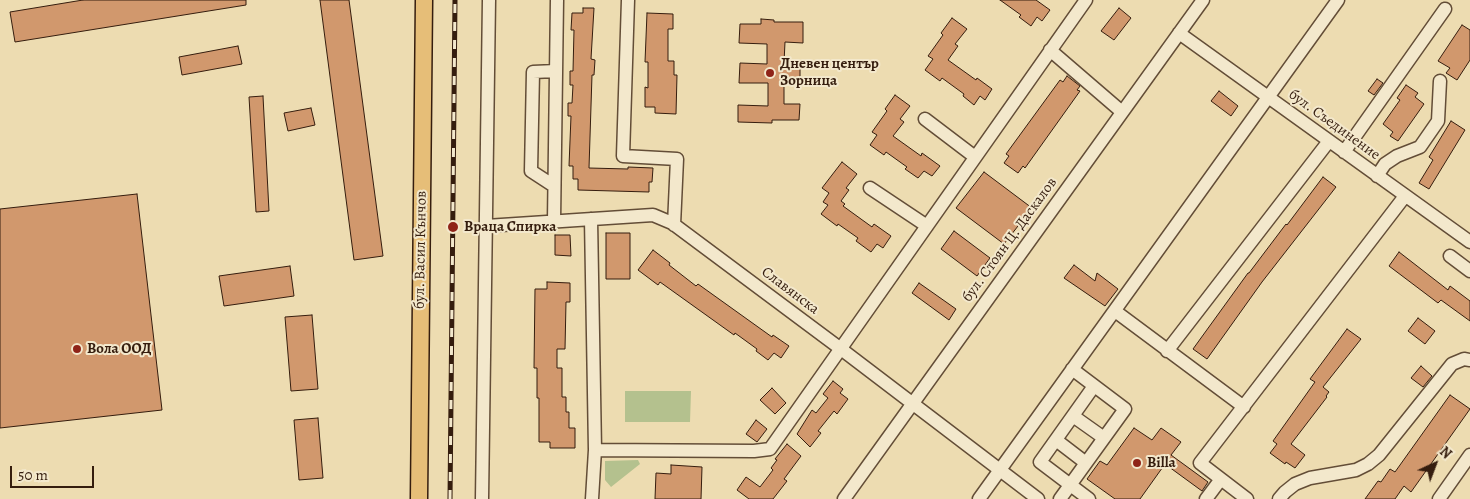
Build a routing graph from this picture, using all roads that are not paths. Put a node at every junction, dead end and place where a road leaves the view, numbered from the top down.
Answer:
1 (424, 0) edge
2 (488, 0) edge
3 (557, 0) edge
4 (628, 0) edge
5 (1086, 0) edge
6 (1203, 0) edge
7 (1338, 0) edge
8 (1446, 9) dead end
9 (1179, 33) junction
10 (1050, 50) junction
11 (556, 71) junction
12 (1440, 81) dead end
13 (1268, 97) junction
14 (1122, 112) junction
15 (925, 119) dead end
16 (1329, 141) junction
17 (1344, 152) junction
18 (976, 157) junction
19 (1377, 176) junction
20 (554, 186) junction
21 (870, 188) dead end
22 (1405, 196) junction
23 (591, 219) junction
24 (554, 221) junction
25 (674, 225) junction
26 (486, 226) junction
27 (927, 226) junction
28 (1470, 242) edge
29 (1450, 256) dead end
30 (1470, 271) edge
31 (1115, 310) junction
32 (841, 349) junction
33 (1168, 351) junction
34 (1470, 360) edge
35 (1072, 369) junction
36 (1094, 386) junction
37 (913, 404) junction
38 (1244, 407) junction
39 (1073, 416) junction
40 (1104, 438) junction
41 (1056, 440) junction
42 (595, 450) junction
43 (1470, 455) edge
44 (1086, 462) junction
45 (1000, 470) junction
46 (1221, 479) junction
47 (1070, 485) junction
48 (419, 499) edge
49 (482, 499) edge
50 (592, 499) edge
51 (844, 499) edge
52 (979, 499) edge
53 (1038, 499) edge
54 (1060, 499) edge
55 (1089, 499) edge
56 (1206, 499) edge
57 (1247, 499) edge
58 (1279, 499) edge
59 (1439, 499) edge

1 - 48 main road, бул. Васил Кънчов
2 - 26 street
3 - 11 street
4 - 25 street
5 - 10 street
6 - 9 street, бул. Стоян Ц. Даскалов
7 - 13 street
8 - 17 street
9 - 13 street, бул. Съединение
9 - 14 street, бул. Стоян Ц. Даскалов
10 - 14 street
10 - 18 street
11 - 20 street
11 - 20 street
12 - 19 street
13 - 16 street, бул. Съединение
13 - 31 street
14 - 37 street, бул. Стоян Ц. Даскалов
15 - 18 street
16 - 17 street, бул. Съединение
16 - 33 street
17 - 19 street, бул. Съединение
18 - 27 street
19 - 22 street, бул. Съединение
20 - 24 street
21 - 27 street
22 - 28 street, бул. Съединение
22 - 38 street
23 - 24 street, Славянска
23 - 25 street, Славянска
23 - 42 street
24 - 26 street, Славянска
25 - 32 street, Славянска
26 - 49 street
27 - 32 street
29 - 30 street
31 - 33 street
31 - 35 street
32 - 37 street, Славянска
32 - 42 street
33 - 38 street
34 - 58 street
35 - 36 street
35 - 45 street
36 - 39 street
36 - 40 street
37 - 45 street, Славянска
37 - 51 street, бул. Стоян Ц. Даскалов
38 - 46 street
39 - 40 street
39 - 41 street
40 - 44 street
41 - 44 street
41 - 47 street
42 - 50 street
43 - 59 street
44 - 47 street
45 - 52 street
45 - 53 street, Славянска
46 - 56 street
46 - 57 street
47 - 54 street
47 - 55 street

